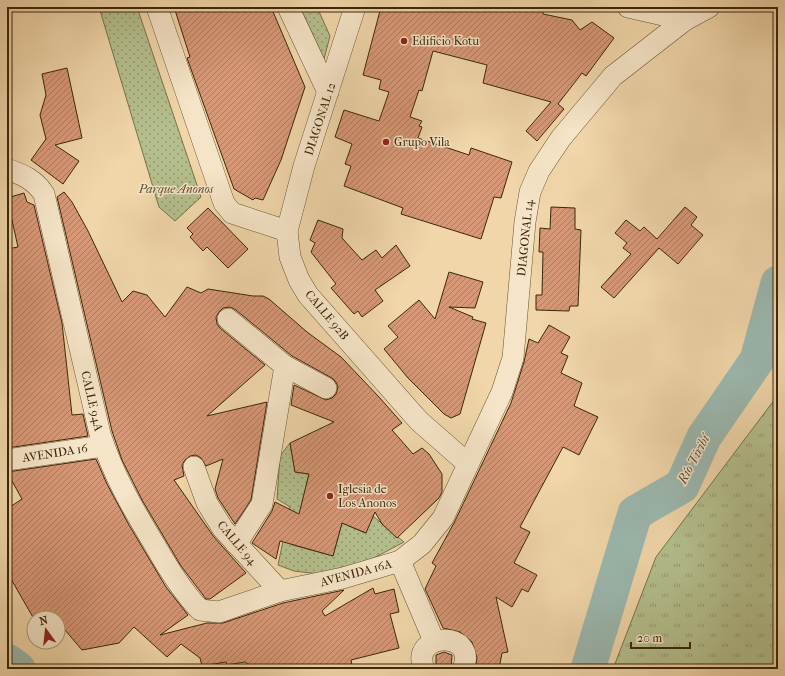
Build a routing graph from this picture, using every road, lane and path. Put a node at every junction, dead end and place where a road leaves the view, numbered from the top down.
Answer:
1 (157, 7) edge
2 (288, 7) edge
3 (355, 7) edge
4 (628, 7) edge
5 (709, 7) edge
6 (685, 20) junction
7 (328, 92) junction
8 (7, 169) edge
9 (287, 231) junction
10 (228, 319) dead end
11 (285, 366) junction
12 (326, 388) dead end
13 (103, 446) junction
14 (7, 460) edge
15 (467, 463) junction
16 (194, 467) dead end
17 (236, 544) junction
18 (400, 560) junction
19 (280, 591) junction
20 (219, 612) joint
21 (434, 641) junction
22 (424, 669) edge
23 (463, 669) edge

1 - 9 street
2 - 7 street
3 - 7 street, DIAGONAL 12
4 - 6 street
5 - 6 street, DIAGONAL 14
6 - 15 street, DIAGONAL 14
7 - 9 street, DIAGONAL 12
8 - 13 street, CALLE 94A
9 - 15 street, CALLE 92B
10 - 11 street
11 - 12 street
11 - 17 street
13 - 14 street, AVENIDA 16
13 - 20 street, CALLE 94A
15 - 18 street, AVENIDA 16A
16 - 17 street, CALLE 94
17 - 19 street, CALLE 94
18 - 19 street, AVENIDA 16A
18 - 21 street
19 - 20 street, AVENIDA 16A
21 - 22 street
21 - 23 street

